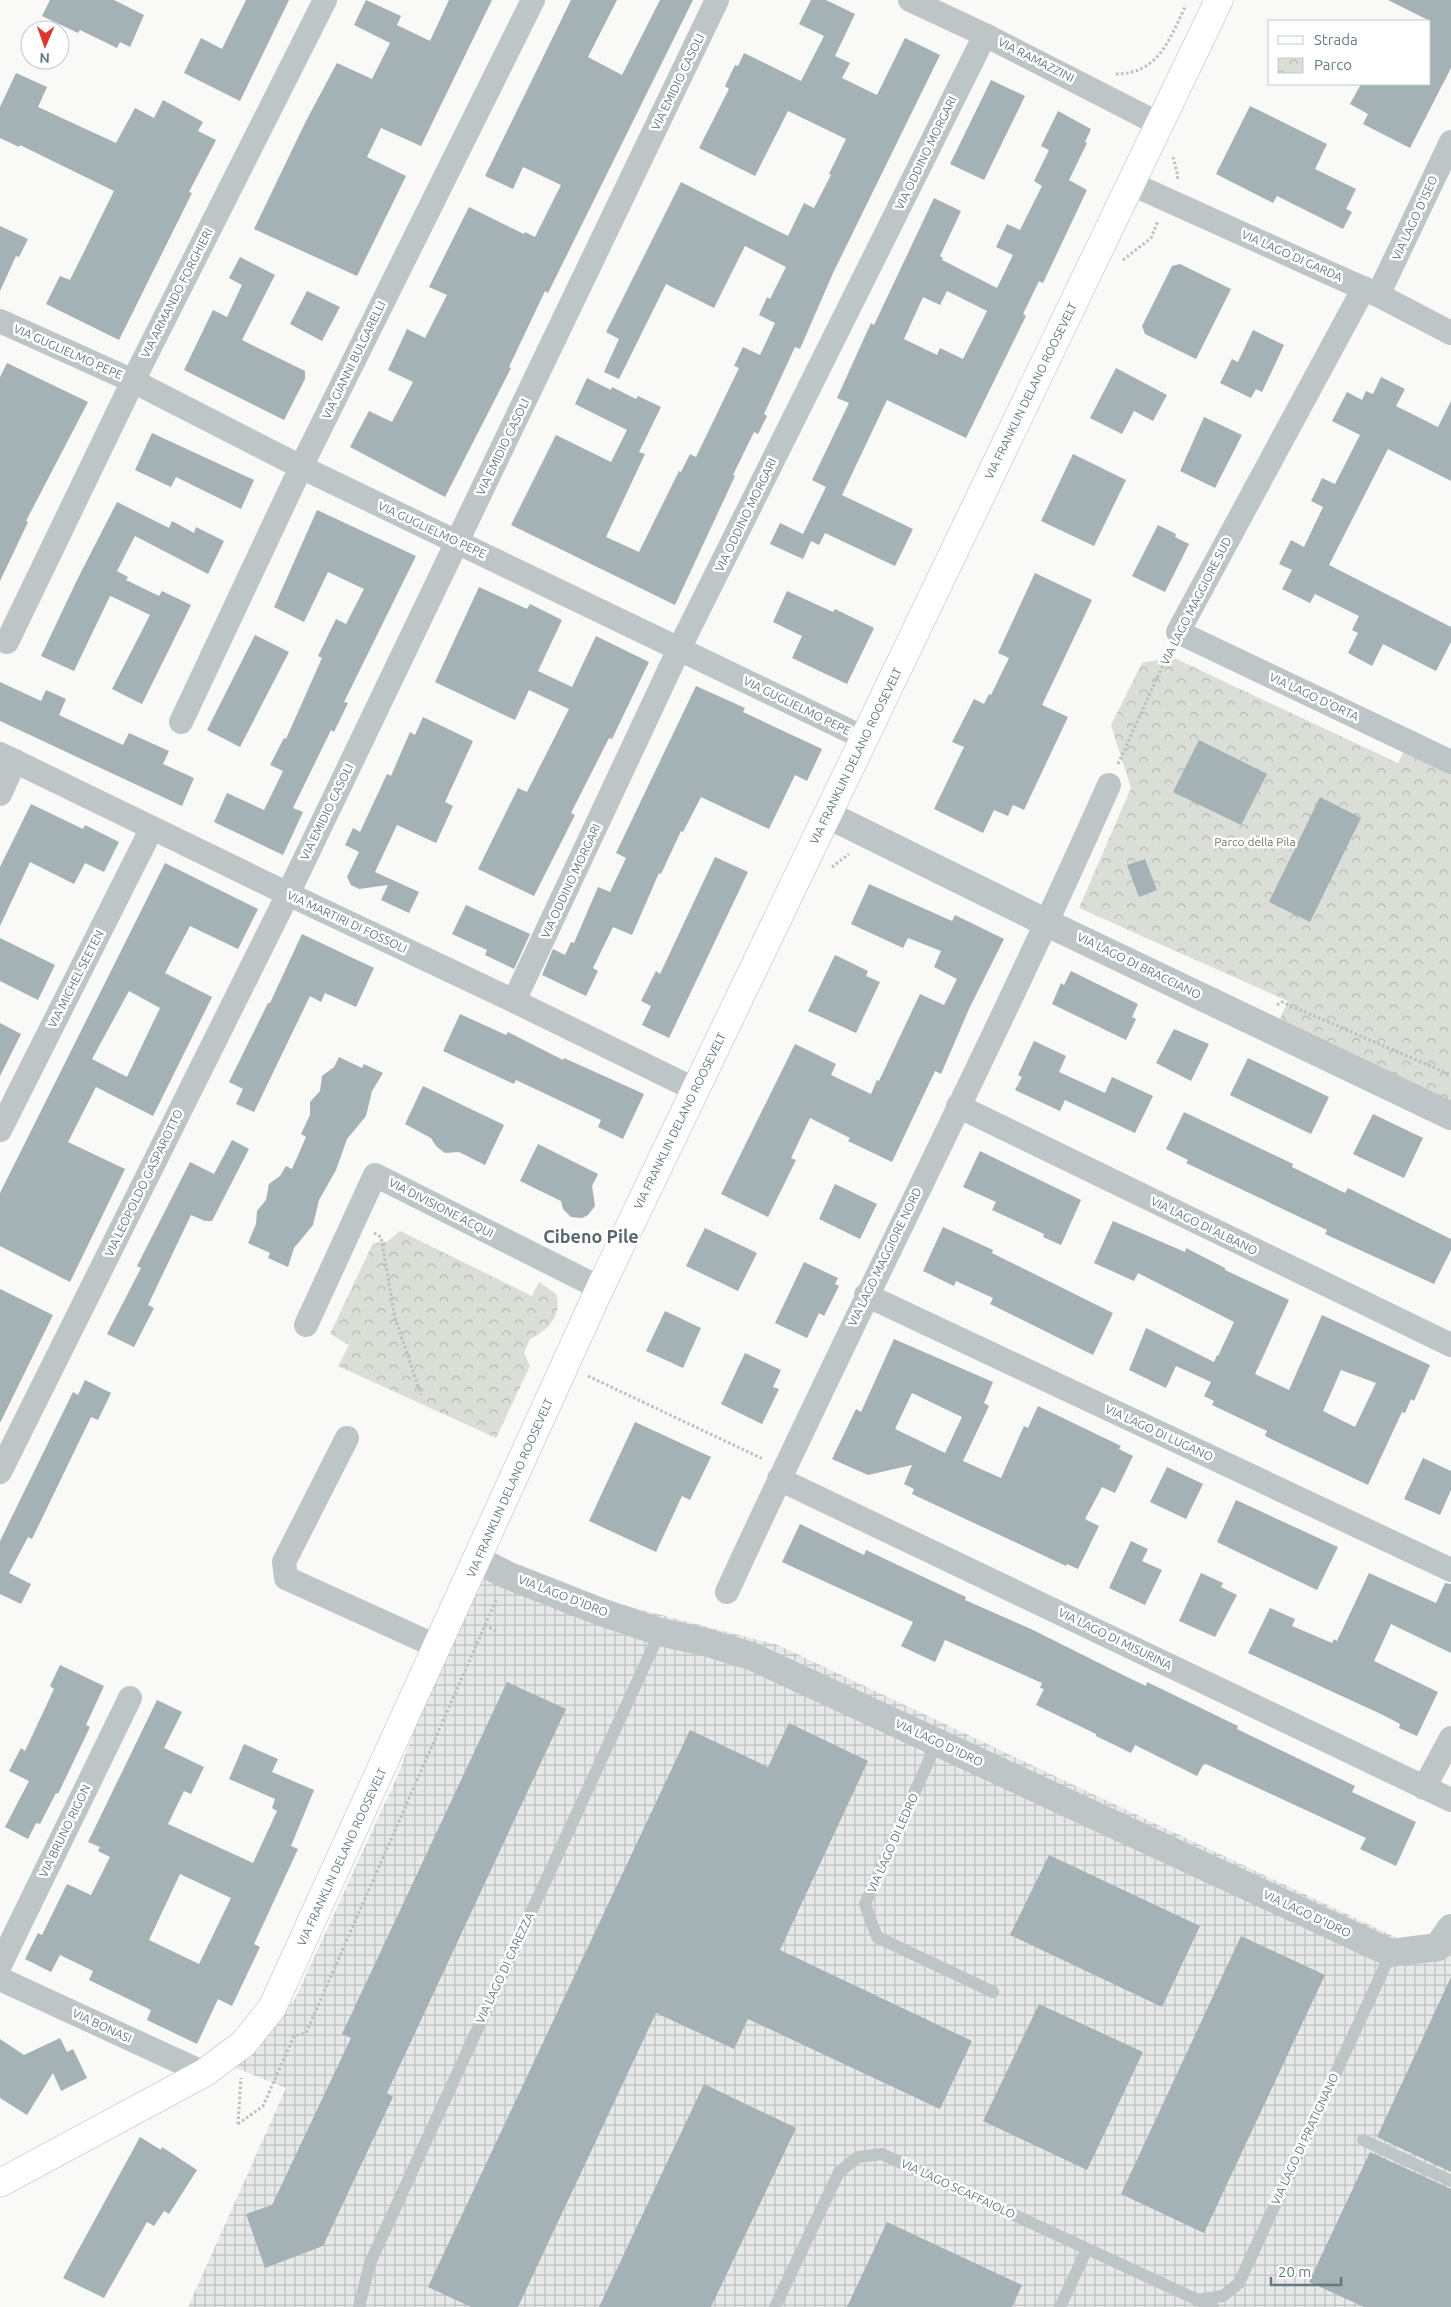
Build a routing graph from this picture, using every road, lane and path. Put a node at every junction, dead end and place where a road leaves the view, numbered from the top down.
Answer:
1 (325, 0) edge
2 (533, 0) edge
3 (717, 0) edge
4 (910, 0) edge
5 (1188, 0) edge
6 (1219, 0) edge
7 (985, 34) junction
8 (1110, 73) dead end
9 (1160, 124) junction
10 (1451, 142) edge
11 (1173, 154) dead end
12 (1132, 184) junction
13 (1167, 200) junction
14 (1118, 264) dead end
15 (1371, 291) junction
16 (0, 321) edge
17 (1451, 333) edge
18 (133, 381) junction
19 (301, 467) junction
20 (458, 542) junction
21 (1178, 632) junction
22 (7, 642) dead end
23 (679, 649) junction
24 (181, 722) dead end
25 (864, 738) junction
26 (8, 758) edge
27 (1451, 762) edge
28 (1109, 785) joint
29 (0, 794) edge
30 (828, 815) junction
31 (152, 828) junction
32 (867, 835) junction
33 (830, 869) dead end
34 (288, 894) junction
35 (1047, 922) junction
36 (514, 1001) junction
37 (694, 1089) junction
38 (958, 1106) junction
39 (1451, 1116) edge
40 (0, 1130) edge
41 (353, 1224) junction
42 (600, 1288) junction
43 (866, 1295) junction
44 (306, 1325) dead end
45 (1451, 1345) edge
46 (590, 1366) dead end
47 (421, 1395) dead end
48 (347, 1438) dead end
49 (0, 1472) edge
50 (782, 1474) junction
51 (478, 1560) junction
52 (1451, 1570) edge
53 (507, 1575) junction
54 (727, 1592) dead end
55 (485, 1625) junction
56 (498, 1632) dead end
57 (660, 1632) junction
58 (438, 1647) junction
59 (130, 1698) dead end
60 (1451, 1738) edge
61 (938, 1742) junction
62 (1424, 1788) junction
63 (1451, 1800) edge
64 (1447, 1943) edge
65 (1391, 1953) junction
66 (0, 1965) edge
67 (0, 1979) edge
68 (993, 1992) dead end
69 (244, 2044) junction
70 (204, 2073) junction
71 (1364, 2140) dead end
72 (1451, 2181) edge
73 (0, 2183) edge
74 (1087, 2249) junction
75 (1195, 2303) edge
76 (359, 2307) edge
77 (775, 2307) edge
78 (1060, 2307) edge
79 (1213, 2307) edge

1 - 18 street, VIA ARMANDO FORGHIERI
2 - 19 street, VIA GIANNI BULGARELLI
3 - 20 street, VIA EMIDIO CASOLI
4 - 7 street, VIA RAMAZZINI
5 - 8 path
6 - 9 main road, VIA FRANKLIN DELANO ROOSEVELT
7 - 9 street, VIA RAMAZZINI
7 - 23 street, VIA ODDINO MORGARI
9 - 12 main road, VIA FRANKLIN DELANO ROOSEVELT
10 - 15 street, VIA LAGO D'ISEO
11 - 13 path
12 - 13 street, VIA LAGO DI GARDA
12 - 25 main road, VIA FRANKLIN DELANO ROOSEVELT
13 - 14 path
13 - 15 street, VIA LAGO DI GARDA
15 - 17 street, VIA LAGO DI GARDA
15 - 21 street, VIA LAGO MAGGIORE SUD
16 - 18 street, VIA GUGLIELMO PEPE
18 - 19 street, VIA GUGLIELMO PEPE
18 - 22 street, VIA ARMANDO FORGHIERI
19 - 20 street, VIA GUGLIELMO PEPE
19 - 24 street, VIA GIANNI BULGARELLI
20 - 23 street, VIA GUGLIELMO PEPE
20 - 34 street, VIA EMIDIO CASOLI
21 - 27 street, VIA LAGO D'ORTA
21 - 28 path, VIA LAGO MAGGIORE SUD
23 - 25 street, VIA GUGLIELMO PEPE
23 - 36 street, VIA ODDINO MORGARI
25 - 30 main road, VIA FRANKLIN DELANO ROOSEVELT
26 - 29 street
26 - 31 street, VIA MARTIRI DI FOSSOLI
28 - 35 street
30 - 32 street, VIA LAGO DI BRACCIANO
30 - 37 main road, VIA FRANKLIN DELANO ROOSEVELT
31 - 34 street, VIA MARTIRI DI FOSSOLI
31 - 40 street, VIA MICHEL SEETEN
32 - 33 path
32 - 35 street, VIA LAGO DI BRACCIANO
34 - 36 street, VIA MARTIRI DI FOSSOLI
34 - 49 street, VIA LEOPOLDO GASPAROTTO
35 - 38 street, VIA LAGO MAGGIORE NORD
35 - 39 street, VIA LAGO DI BRACCIANO
36 - 37 street, VIA MARTIRI DI FOSSOLI
37 - 42 main road, VIA FRANKLIN DELANO ROOSEVELT
38 - 43 street, VIA LAGO MAGGIORE NORD
38 - 45 street, VIA LAGO DI ALBANO
41 - 42 street, VIA DIVISIONE ACQUI
41 - 44 street, VIA DIVISIONE ACQUI
41 - 47 path
42 - 51 main road, VIA FRANKLIN DELANO ROOSEVELT
43 - 50 street, VIA LAGO MAGGIORE NORD
43 - 52 street, VIA LAGO DI LUGANO
46 - 50 path
48 - 58 street
50 - 54 street, VIA LAGO MAGGIORE NORD
50 - 62 street, VIA LAGO DI MISURINA
51 - 53 street, VIA LAGO D'IDRO
51 - 58 main road, VIA FRANKLIN DELANO ROOSEVELT
53 - 55 path
53 - 57 street, VIA LAGO D'IDRO
55 - 56 path
55 - 69 path
57 - 61 street, VIA LAGO D'IDRO
57 - 76 lane, VIA LAGO DI CAREZZA
58 - 69 main road, VIA FRANKLIN DELANO ROOSEVELT
59 - 66 street, VIA BRUNO RIGON
60 - 62 street
61 - 65 street, VIA LAGO D'IDRO
61 - 68 lane, VIA LAGO DI LEDRO
62 - 63 street, VIA LAGO DI MISURINA
64 - 65 street
65 - 75 lane, VIA LAGO DI PRATIGNANO
67 - 70 street, VIA BONASI
69 - 70 main road, VIA FRANKLIN DELANO ROOSEVELT
70 - 73 main road, VIA FRANKLIN DELANO ROOSEVELT
71 - 72 lane
74 - 75 lane, VIA LAGO SCAFFAIOLO
74 - 77 lane, VIA LAGO SCAFFAIOLO
74 - 78 lane
75 - 79 lane, VIA LAGO SCAFFAIOLO

